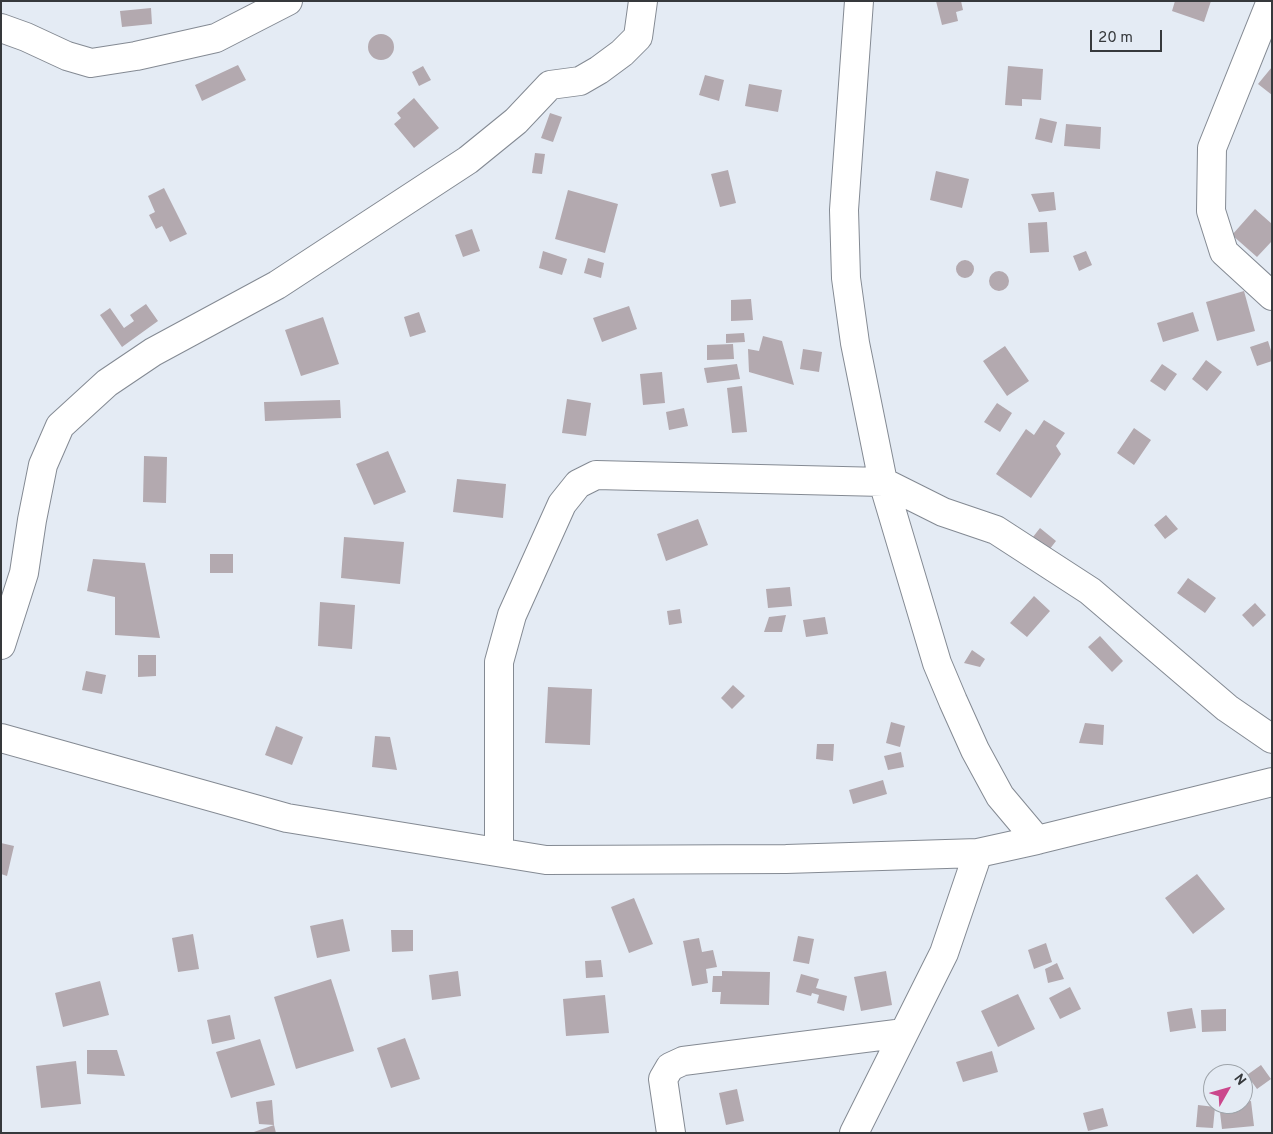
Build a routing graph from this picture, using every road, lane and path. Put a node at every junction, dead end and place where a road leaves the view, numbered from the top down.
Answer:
1 (288, 1) edge
2 (643, 1) edge
3 (859, 1) edge
4 (1271, 1) edge
5 (1, 28) edge
6 (1272, 296) edge
7 (883, 482) junction
8 (1, 645) edge
9 (1, 738) edge
10 (1272, 739) edge
11 (1272, 782) edge
12 (1037, 840) junction
13 (499, 852) junction
14 (978, 853) junction
15 (904, 1033) junction
16 (671, 1133) edge
17 (854, 1133) edge

1 - 5 street
2 - 8 street
3 - 7 street
4 - 6 street
7 - 10 street
7 - 12 street
7 - 13 street
9 - 13 street
11 - 12 street
12 - 14 street
13 - 14 street
14 - 15 street
15 - 16 street
15 - 17 street

